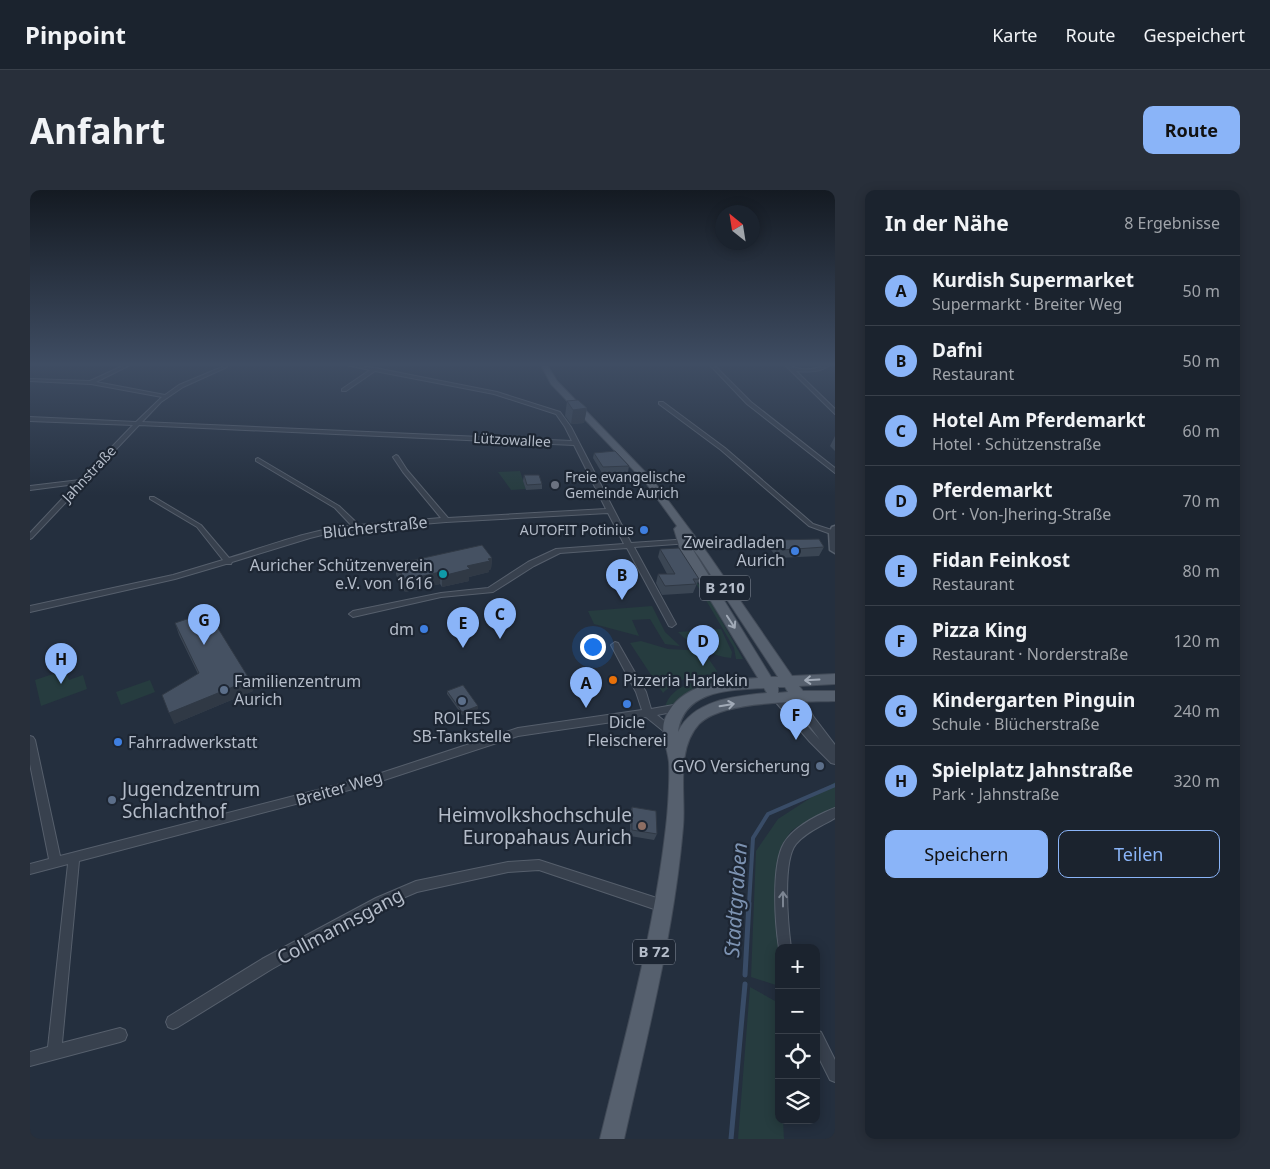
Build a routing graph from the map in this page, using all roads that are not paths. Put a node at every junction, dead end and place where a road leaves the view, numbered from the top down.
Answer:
1 (153, 407) edge
2 (542, 407) edge
3 (578, 407) edge
4 (668, 407) edge
5 (754, 407) edge
6 (30, 419) edge
7 (136, 424) junction
8 (575, 443) junction
9 (396, 457) dead end
10 (258, 460) dead end
11 (835, 471) edge
12 (81, 482) junction
13 (30, 488) edge
14 (152, 498) dead end
15 (610, 510) junction
16 (677, 519) joint
17 (446, 520) junction
18 (357, 527) junction
19 (834, 531) edge
20 (31, 534) edge
21 (688, 541) junction
22 (629, 545) junction
23 (835, 550) edge
24 (228, 562) junction
25 (30, 609) edge
26 (353, 614) dead end
27 (672, 624) dead end
28 (615, 645) dead end
29 (835, 679) edge
30 (789, 681) junction
31 (768, 683) junction
32 (835, 696) edge
33 (798, 698) junction
34 (778, 699) junction
35 (679, 708) junction
36 (648, 713) junction
37 (670, 731) junction
38 (30, 740) edge
39 (835, 752) edge
40 (835, 760) edge
41 (676, 762) junction
42 (835, 813) edge
43 (74, 859) junction
44 (56, 862) junction
45 (30, 869) edge
46 (663, 906) junction
47 (784, 944) edge
48 (173, 1022) dead end
49 (120, 1035) dead end
50 (820, 1045) edge
51 (54, 1053) junction
52 (30, 1059) edge
53 (835, 1075) edge
54 (612, 1139) edge

1 - 7 street, Jahnstraße
2 - 8 street
3 - 16 main road, B 210
4 - 19 street
5 - 11 street
6 - 7 street, Lützowallee
7 - 8 street, Lützowallee
7 - 12 street, Jahnstraße
8 - 15 street
9 - 17 street
10 - 18 street
12 - 13 street
12 - 20 street, Jahnstraße
14 - 24 street
15 - 17 street, Blücherstraße
15 - 22 street
16 - 21 main road, B 210
17 - 18 street, Blücherstraße
18 - 24 street, Blücherstraße
19 - 23 street
21 - 22 street
21 - 30 main road, B 210
21 -> 31 main road, B 210
22 - 26 street
22 - 27 street
24 - 25 street, Blücherstraße
28 - 36 street
29 -> 30 main road
30 - 31 main road
30 - 33 main road, B 210
31 - 34 main road, B 210
31 - 35 main road
32 - 33 main road, B 72
33 - 34 main road, B 72
33 - 39 street
34 - 40 street
41 -> 34 main road, B 72
35 - 36 street, Breiter Weg
35 - 37 main road
36 - 37 street
36 - 43 street, Breiter Weg
37 - 41 main road, B 72
38 - 44 street
41 - 46 main road, B 72
47 -> 42 street
43 - 44 street, Breiter Weg
43 - 51 street
44 - 45 street, Breiter Weg
46 - 48 street, Collmannsgang
46 - 54 main road, B 72
49 - 51 street
50 - 53 street
51 - 52 street

